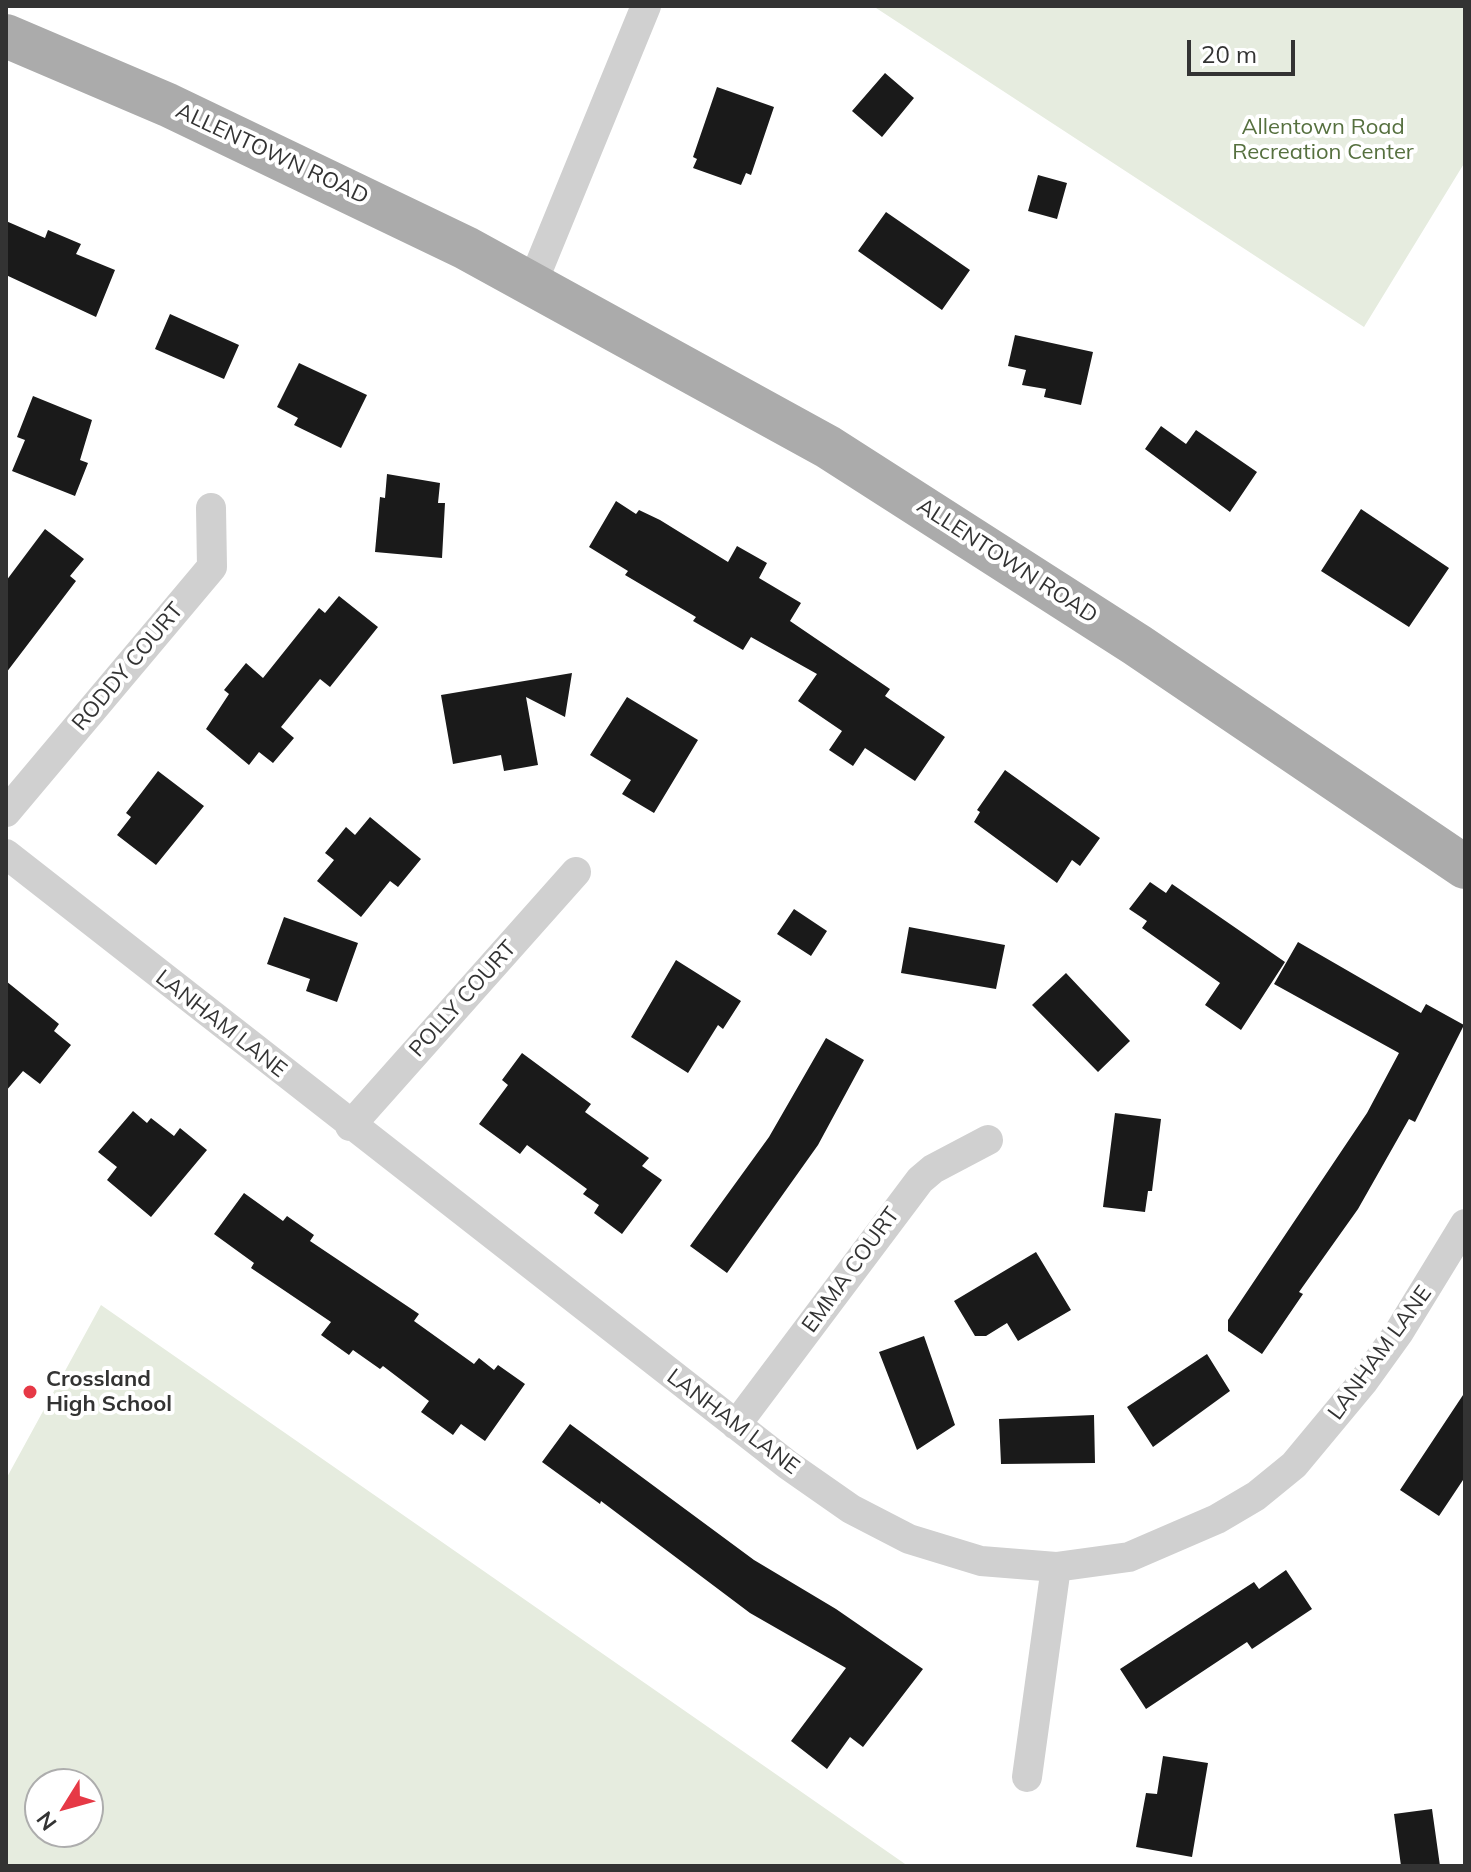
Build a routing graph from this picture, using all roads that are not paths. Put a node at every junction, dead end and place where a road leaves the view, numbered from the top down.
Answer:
1 (646, 6) edge
2 (6, 36) edge
3 (532, 284) junction
4 (211, 508) dead end
5 (6, 812) edge
6 (6, 854) edge
7 (1465, 867) edge
8 (576, 872) dead end
9 (350, 1126) junction
10 (988, 1140) dead end
11 (1465, 1224) edge
12 (736, 1425) junction
13 (1056, 1567) junction
14 (1027, 1777) dead end

1 - 3 street
2 - 3 main road, ALLENTOWN ROAD
3 - 7 main road, ALLENTOWN ROAD
4 - 5 street, RODDY COURT
6 - 9 street, LANHAM LANE
8 - 9 street, POLLY COURT
9 - 12 street, LANHAM LANE
10 - 12 street, EMMA COURT
11 - 13 street, LANHAM LANE
12 - 13 street, LANHAM LANE
13 - 14 street

